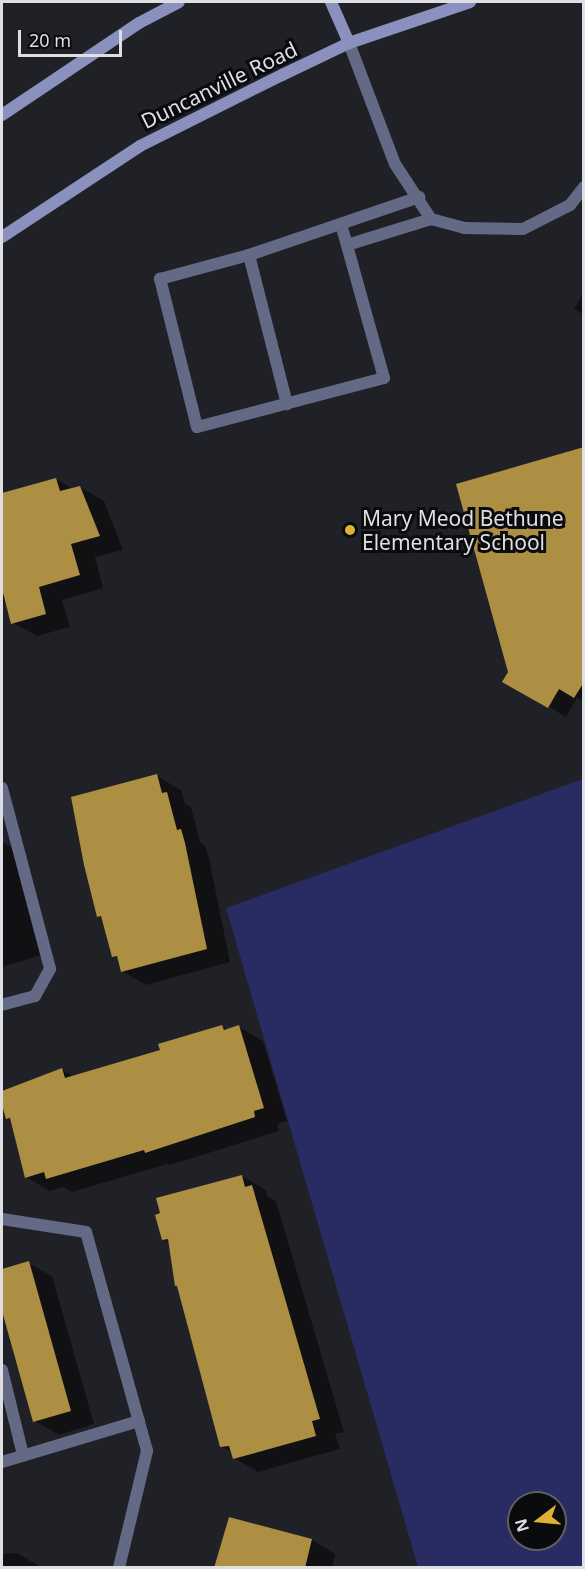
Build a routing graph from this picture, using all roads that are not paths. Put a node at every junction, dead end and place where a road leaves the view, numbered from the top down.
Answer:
1 (178, 2) edge
2 (331, 2) edge
3 (470, 2) edge
4 (349, 43) junction
5 (2, 115) edge
6 (584, 187) edge
7 (419, 197) junction
8 (431, 219) junction
9 (341, 224) junction
10 (2, 237) edge
11 (347, 245) junction
12 (249, 255) junction
13 (286, 404) junction
14 (2, 788) edge
15 (2, 1005) edge
16 (2, 1219) edge
17 (2, 1370) edge
18 (139, 1421) junction
19 (23, 1455) junction
20 (2, 1462) edge
21 (119, 1568) edge

1 - 5 main road
2 - 4 main road
3 - 4 main road, Duncanville Road
4 - 7 lane
4 - 10 main road, Duncanville Road
6 - 8 lane
7 - 8 lane
7 - 9 lane
8 - 11 lane
9 - 11 lane
9 - 12 lane
11 - 13 lane
12 - 13 lane
12 - 13 lane
14 - 15 lane
16 - 18 lane
17 - 19 lane
18 - 19 lane
18 - 21 lane
19 - 20 lane

